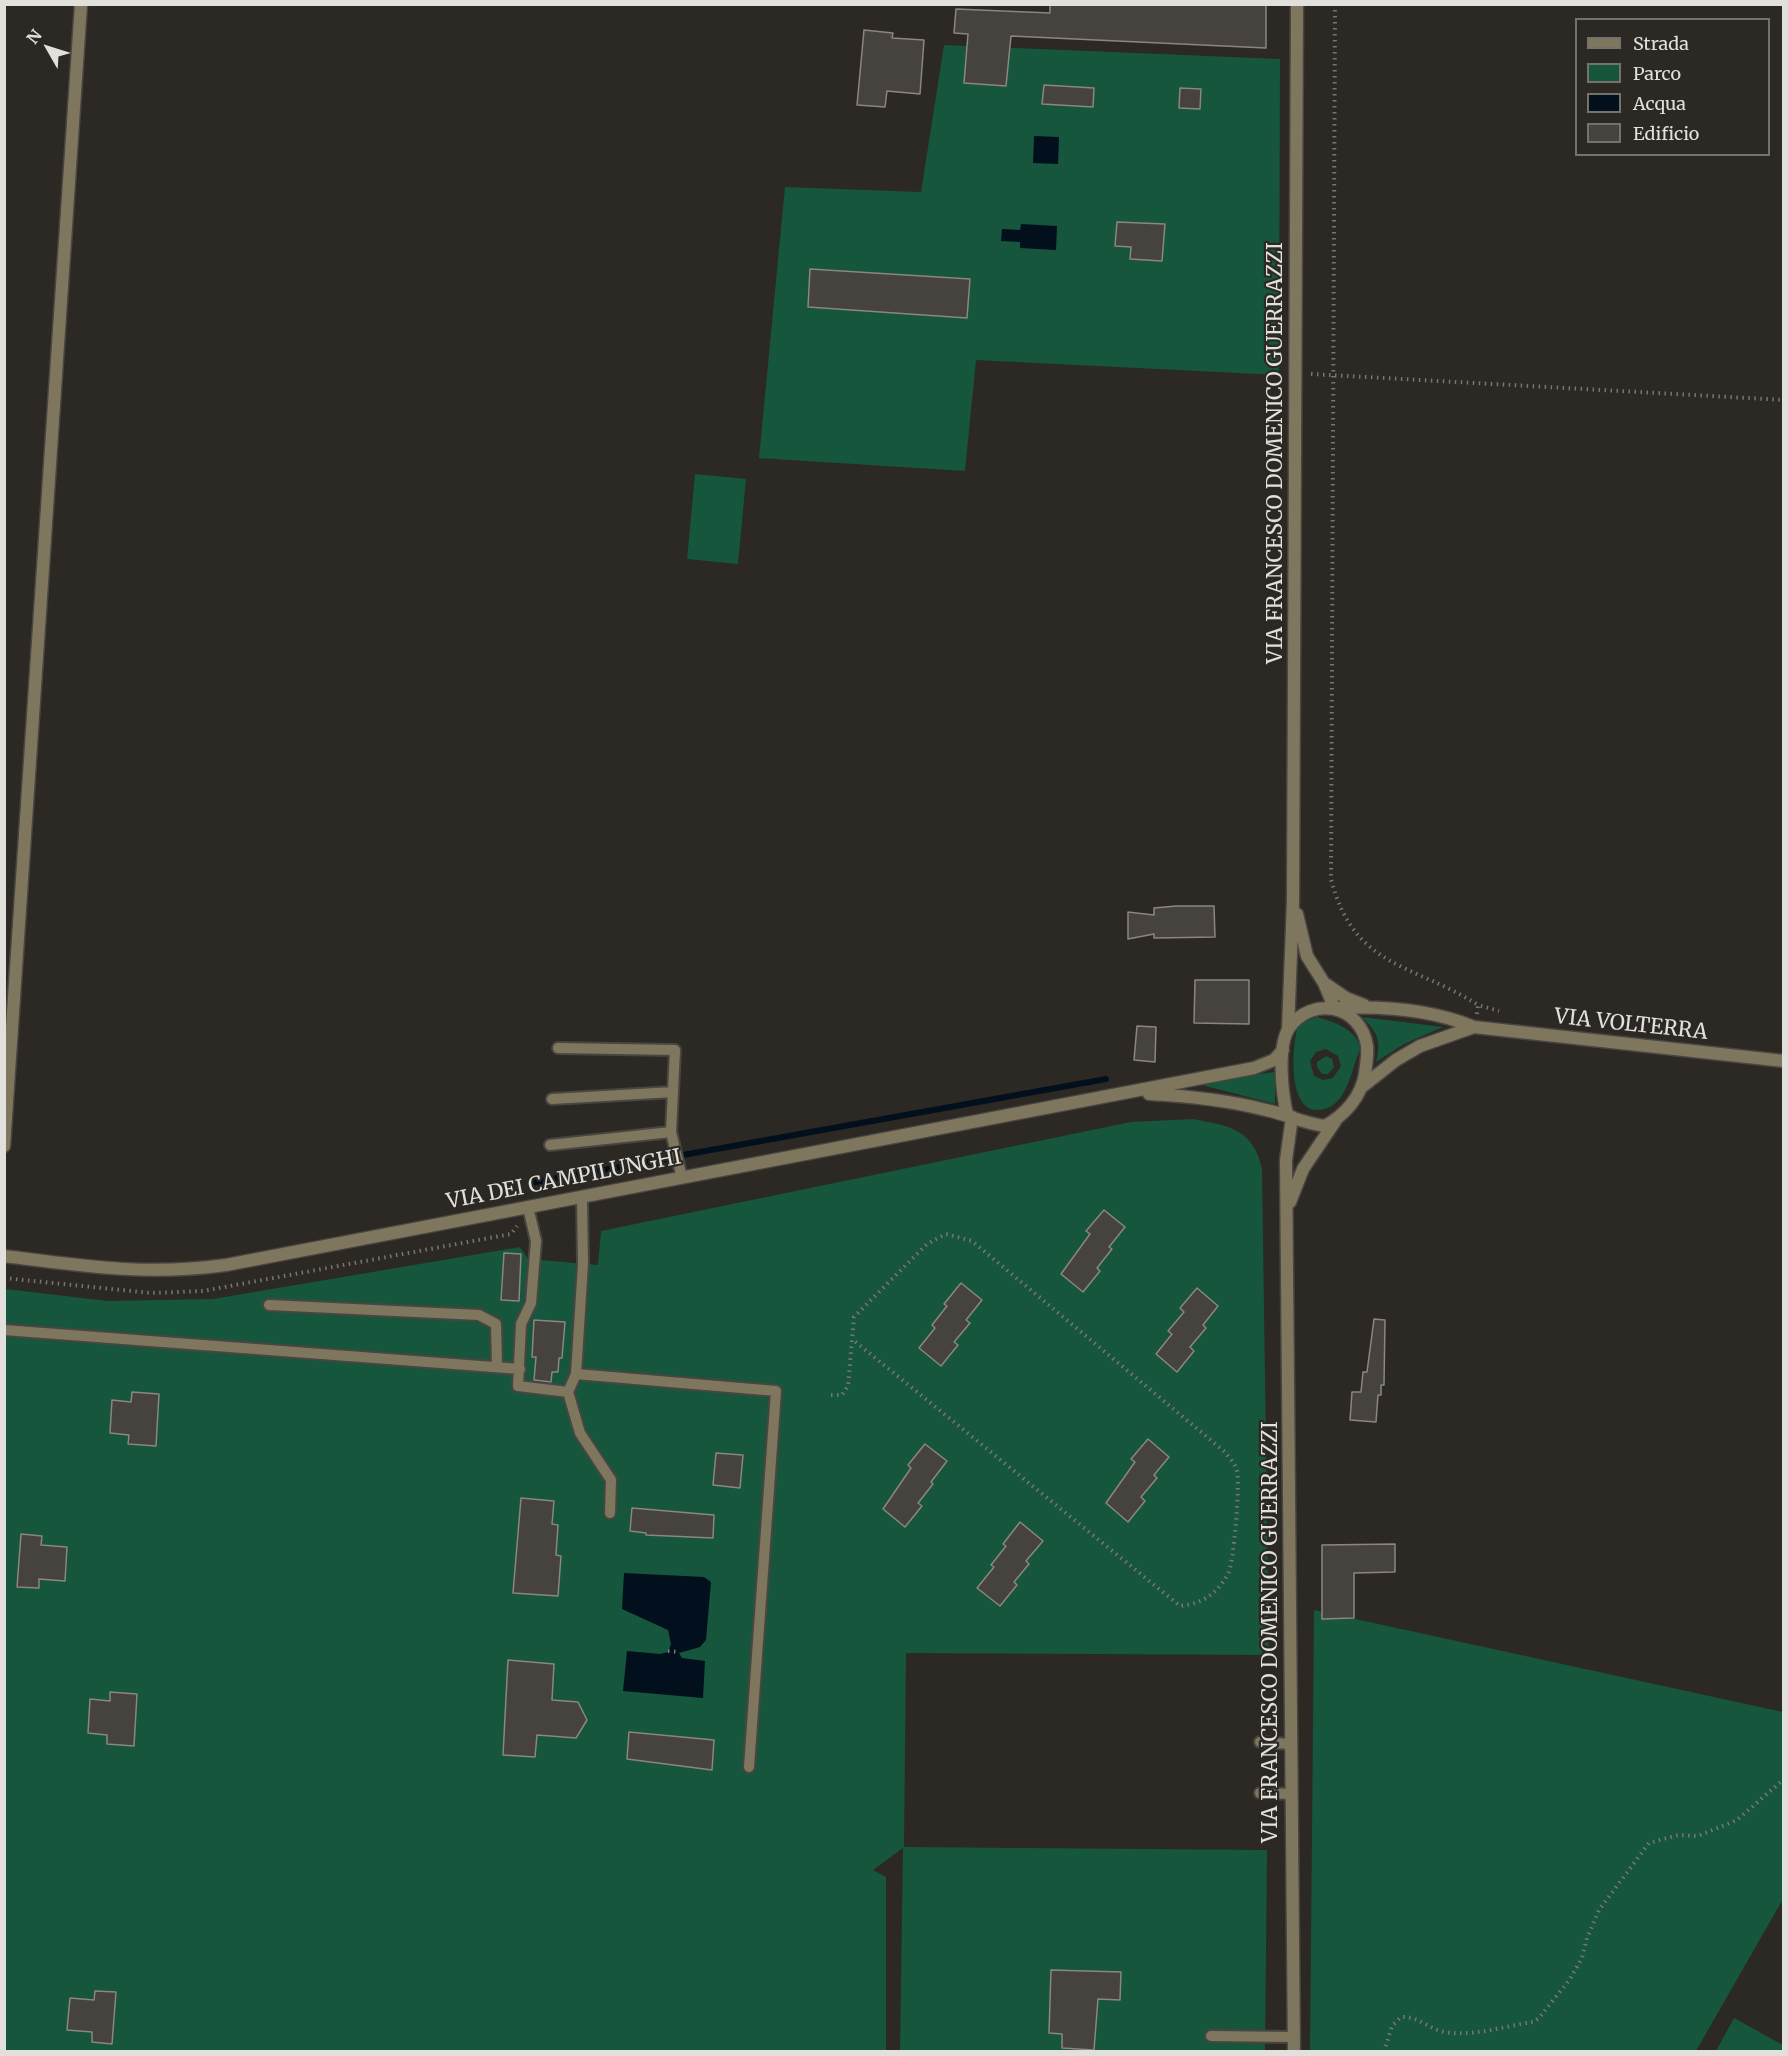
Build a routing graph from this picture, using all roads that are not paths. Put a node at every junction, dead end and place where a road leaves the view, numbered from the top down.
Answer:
1 (81, 4) edge
2 (1297, 4) edge
3 (1293, 901) junction
4 (1324, 983) junction
5 (1368, 1007) junction
6 (1336, 1008) junction
7 (1474, 1027) junction
8 (1288, 1030) junction
9 (558, 1048) dead end
10 (1283, 1050) junction
11 (1784, 1061) edge
12 (1363, 1086) junction
13 (673, 1092) junction
14 (1128, 1093) junction
15 (552, 1099) dead end
16 (1290, 1116) junction
17 (1336, 1120) junction
18 (671, 1132) junction
19 (550, 1145) dead end
20 (4, 1146) edge
21 (682, 1178) junction
22 (582, 1197) junction
23 (528, 1207) junction
24 (1287, 1211) junction
25 (4, 1256) edge
26 (269, 1305) dead end
27 (4, 1330) edge
28 (497, 1367) junction
29 (520, 1369) junction
30 (576, 1374) junction
31 (568, 1392) junction
32 (610, 1513) dead end
33 (1260, 1742) dead end
34 (1290, 1744) junction
35 (749, 1767) dead end
36 (1260, 1793) dead end
37 (1291, 1794) junction
38 (1211, 2036) dead end
39 (1294, 2037) junction
40 (1294, 2052) edge

1 - 20 street
2 - 3 street, VIA FRANCESCO DOMENICO GUERRAZZI
3 - 4 street, VIA FRANCESCO DOMENICO GUERRAZZI
3 - 8 street, VIA FRANCESCO DOMENICO GUERRAZZI
4 - 5 street
4 - 6 street, VIA FRANCESCO DOMENICO GUERRAZZI
5 - 6 street, VIA VOLTERRA
5 - 7 street, VIA VOLTERRA
6 - 8 street
6 - 12 street
7 - 11 street, VIA VOLTERRA
7 - 12 street, VIA VOLTERRA
8 - 10 street
9 - 13 lane
10 - 14 street, VIA DEI CAMPILUNGHI
10 - 16 street
12 - 17 street
13 - 15 lane
13 - 18 lane
14 - 16 street, VIA DEI CAMPILUNGHI
14 - 21 street, VIA DEI CAMPILUNGHI
16 - 17 street
16 - 24 street, VIA FRANCESCO DOMENICO GUERRAZZI
17 - 24 street, VIA FRANCESCO DOMENICO GUERRAZZI
18 - 19 lane
18 - 21 lane
21 - 22 street, VIA DEI CAMPILUNGHI
22 - 23 street, VIA DEI CAMPILUNGHI
22 - 30 lane
23 - 25 street, VIA DEI CAMPILUNGHI
23 - 29 lane
24 - 34 street, VIA FRANCESCO DOMENICO GUERRAZZI
26 - 28 lane
27 - 28 lane
28 - 29 lane
29 - 31 lane
30 - 31 lane
30 - 35 lane
31 - 32 lane
33 - 34 lane
34 - 37 street, VIA FRANCESCO DOMENICO GUERRAZZI
36 - 37 lane
37 - 39 street, VIA FRANCESCO DOMENICO GUERRAZZI
38 - 39 lane
39 - 40 street, VIA FRANCESCO DOMENICO GUERRAZZI

